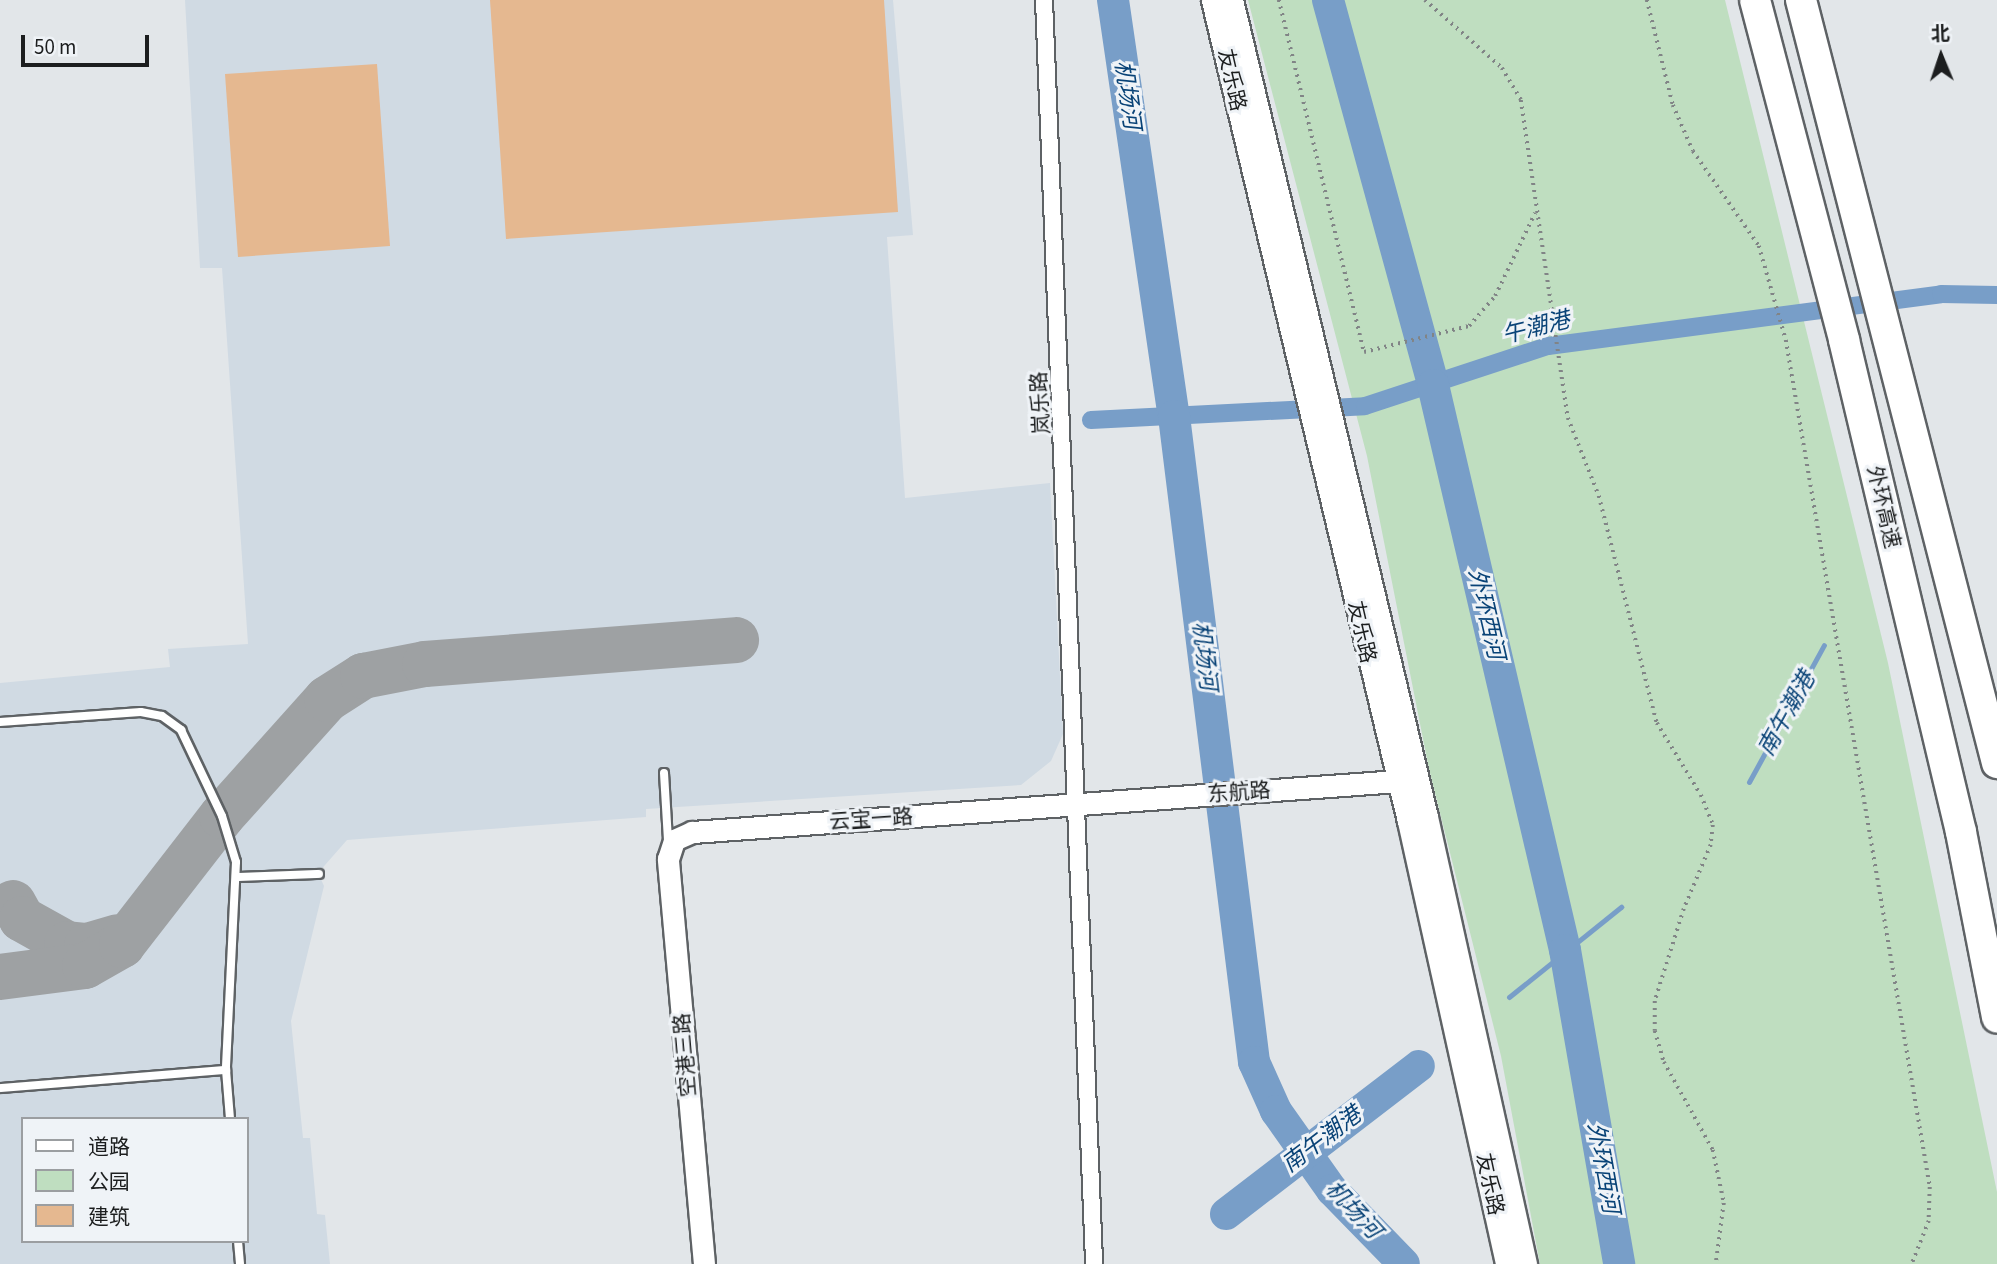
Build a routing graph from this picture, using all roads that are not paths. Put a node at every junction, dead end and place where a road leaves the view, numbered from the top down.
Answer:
1 (1044, 0) edge
2 (1213, 0) edge
3 (1231, 0) edge
4 (1755, 0) edge
5 (1801, 0) edge
6 (1312, 379) junction
7 (0, 722) edge
8 (1997, 763) edge
9 (664, 773) dead end
10 (1407, 780) junction
11 (1360, 787) dead end
12 (1079, 803) junction
13 (668, 847) junction
14 (319, 874) dead end
15 (236, 877) junction
16 (1997, 1018) edge
17 (226, 1070) junction
18 (0, 1087) edge
19 (230, 1117) edge
20 (238, 1243) edge
21 (240, 1264) edge
22 (704, 1264) edge
23 (1094, 1264) edge
24 (1507, 1264) edge
25 (1525, 1264) edge

1 - 12 street, 岚乐路
2 - 6 main road, 友乐路
3 - 6 main road, 友乐路
4 - 16 highway, 外环高速
5 - 8 highway
6 - 10 main road, 友乐路
7 - 15 lane
9 - 13 lane
10 - 11 street
10 - 12 street, 东航路
10 - 24 main road, 友乐路
10 - 25 main road, 友乐路
12 - 13 street, 云宝一路
12 - 23 street, 岚乐路
13 - 22 street, 空港三路
14 - 15 lane
15 - 17 lane
17 - 18 lane
17 - 19 lane
20 - 21 lane

